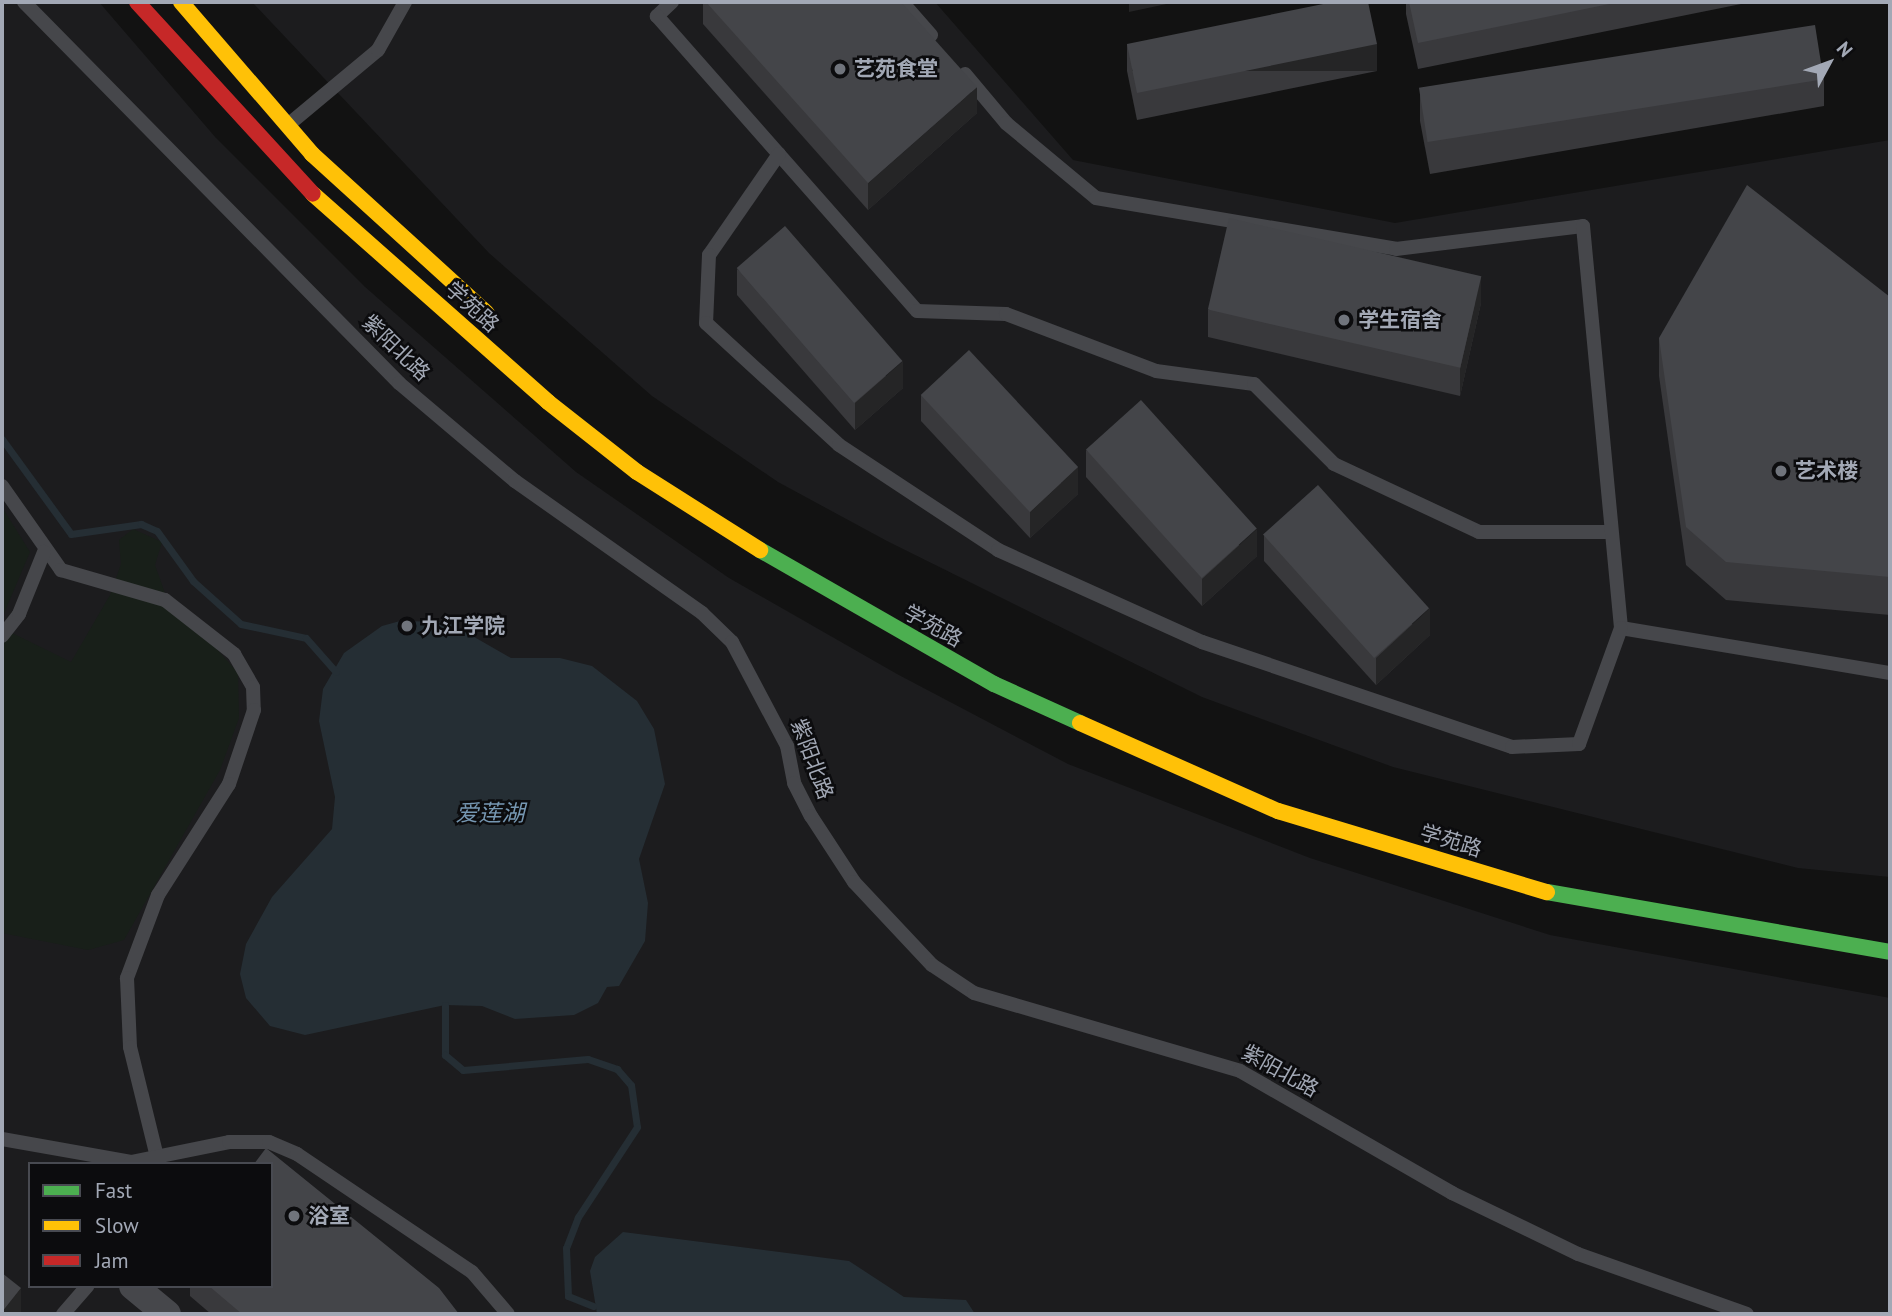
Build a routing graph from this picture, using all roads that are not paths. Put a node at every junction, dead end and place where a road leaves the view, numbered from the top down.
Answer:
1 (24, 2) edge
2 (137, 2) edge
3 (181, 2) edge
4 (405, 2) edge
5 (673, 2) edge
6 (902, 2) edge
7 (287, 125) junction
8 (779, 154) junction
9 (506, 330) dead end
10 (2, 486) edge
11 (1608, 532) junction
12 (44, 552) junction
13 (1621, 628) junction
14 (2, 636) edge
15 (1890, 673) edge
16 (1890, 952) edge
17 (2, 1139) edge
18 (208, 1147) junction
19 (157, 1157) junction
20 (195, 1162) edge
21 (85, 1288) edge
22 (135, 1288) edge
23 (63, 1314) edge
24 (167, 1314) edge
25 (508, 1314) edge
26 (1747, 1314) edge

1 - 26 lane, 紫阳北路
2 - 16 street, 学苑路
3 - 7 street, 学苑路
4 - 7 lane
5 - 8 lane
6 - 11 lane
7 - 9 street, 学苑路
8 - 11 lane
8 - 13 lane
10 - 12 lane
11 - 13 lane
12 - 14 lane
12 - 19 lane
13 - 15 lane
17 - 19 lane
18 - 19 lane
18 - 20 lane
18 - 25 lane
21 - 23 lane
22 - 24 street

